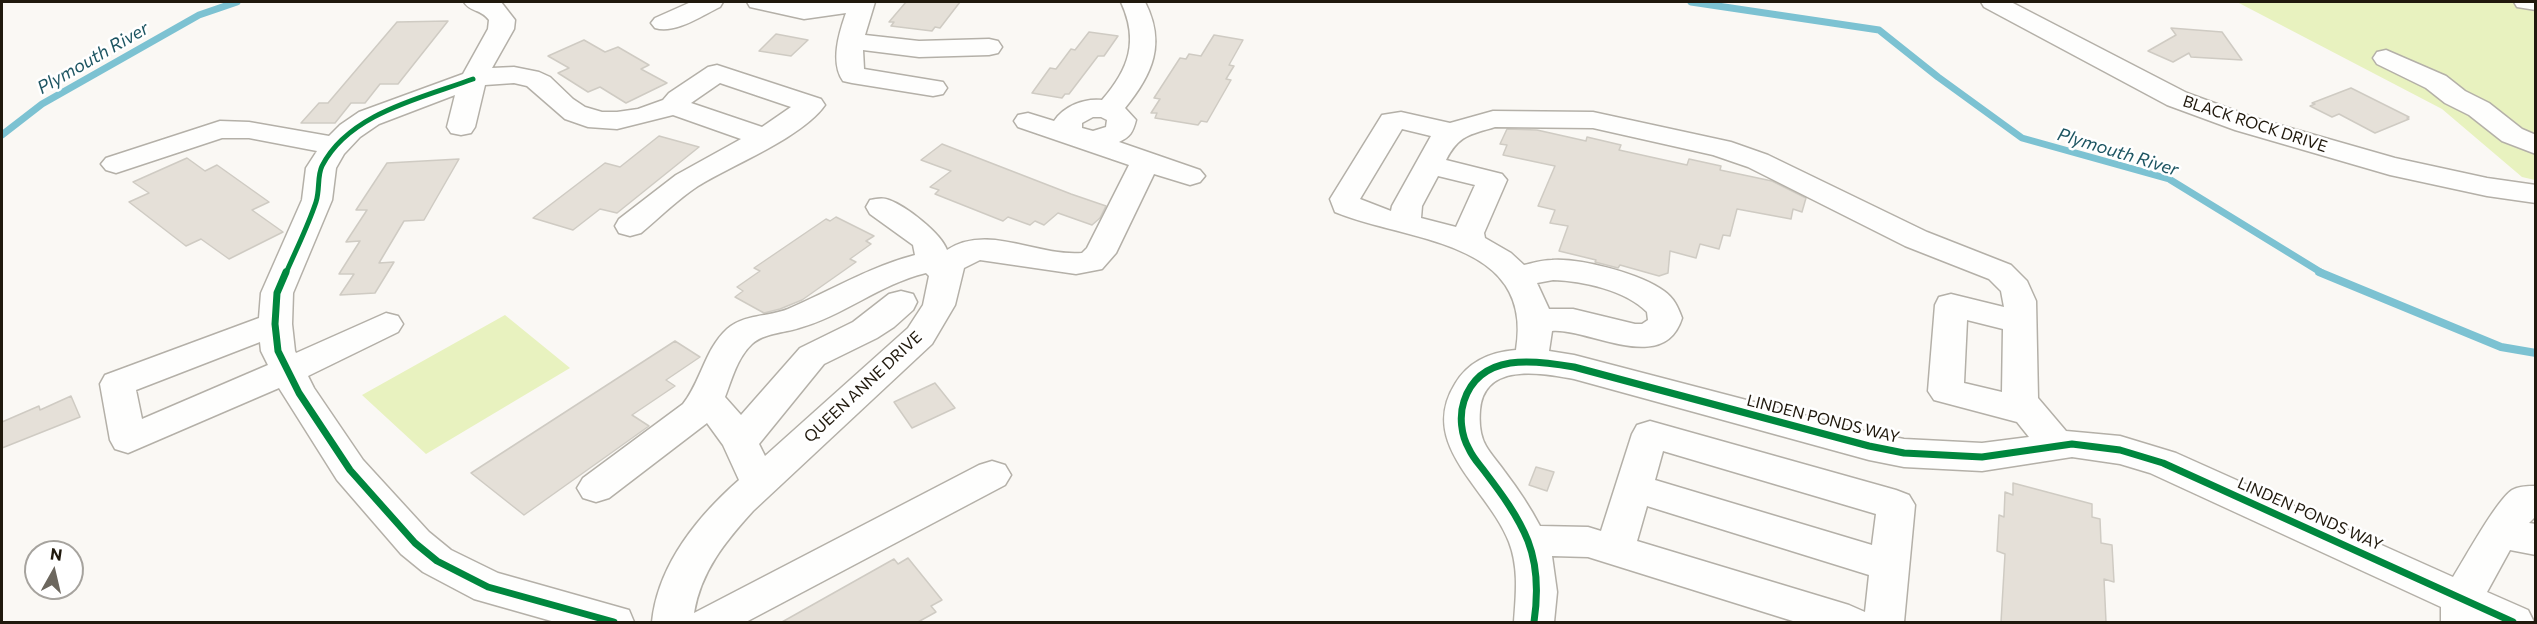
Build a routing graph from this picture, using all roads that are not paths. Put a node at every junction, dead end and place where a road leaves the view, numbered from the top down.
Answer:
1 (476, 2) edge
2 (711, 2) edge
3 (759, 2) edge
4 (1133, 2) edge
5 (1993, 2) edge
6 (2526, 2) edge
7 (863, 3) edge
8 (2535, 3) edge
9 (664, 23) dead end
10 (851, 41) junction
11 (989, 47) dead end
12 (2386, 58) dead end
13 (473, 79) junction
14 (933, 88) dead end
15 (673, 106) junction
16 (1028, 121) dead end
17 (461, 127) dead end
18 (1451, 132) junction
19 (763, 137) junction
20 (1079, 138) junction
21 (335, 146) junction
22 (2535, 146) edge
23 (1146, 161) junction
24 (116, 164) dead end
25 (1429, 165) junction
26 (1190, 176) dead end
27 (2535, 194) edge
28 (881, 207) dead end
29 (1405, 223) junction
30 (630, 226) dead end
31 (1470, 241) junction
32 (938, 267) junction
33 (1517, 278) junction
34 (892, 289) junction
35 (933, 318) junction
36 (1537, 322) junction
37 (2020, 322) junction
38 (275, 324) junction
39 (386, 324) dead end
40 (1530, 361) junction
41 (287, 371) junction
42 (706, 400) junction
43 (2026, 411) junction
44 (741, 440) junction
45 (2058, 446) junction
46 (992, 475) dead end
47 (759, 483) junction
48 (596, 488) dead end
49 (1634, 488) junction
50 (2535, 501) edge
51 (2518, 537) edge
52 (1528, 542) junction
53 (1615, 550) junction
54 (1890, 566) junction
55 (2461, 610) edge
56 (614, 622) edge
57 (672, 622) edge
58 (710, 622) edge
59 (1534, 622) edge
60 (1849, 622) edge
61 (1884, 622) edge
62 (2513, 622) edge

1 - 13 street
2 - 9 street
3 - 7 street
4 - 20 street
5 - 27 street, BLACK ROCK DRIVE
6 - 8 street
7 - 10 street
10 - 11 street
10 - 14 street
12 - 22 street
13 - 15 street
13 - 17 street
13 - 21 street
15 - 19 street
15 - 19 street
16 - 20 street
18 - 25 street
18 - 29 street
18 - 37 street
19 - 30 street
20 - 23 street
21 - 24 street
21 - 38 street
23 - 26 street
23 - 32 street
25 - 29 street
25 - 31 street
28 - 32 street
29 - 31 street
31 - 33 street
32 - 34 street
32 - 35 street, QUEEN ANNE DRIVE
33 - 36 street
33 - 36 street
34 - 35 street
34 - 42 street
34 - 44 street
35 - 47 street, QUEEN ANNE DRIVE
36 - 40 street
37 - 43 street
37 - 43 street
38 - 41 street
38 - 41 street
39 - 41 street
40 - 45 street, LINDEN PONDS WAY
40 - 52 street, LINDEN PONDS WAY
41 - 56 street
42 - 44 street
42 - 48 street
43 - 45 street
44 - 47 street
45 - 55 street, LINDEN PONDS WAY
46 - 58 street
47 - 57 street, QUEEN ANNE DRIVE
49 - 53 street
49 - 54 street
49 - 54 street
50 - 51 street
51 - 55 street
52 - 53 street
52 - 59 street, LINDEN PONDS WAY
53 - 60 street
54 - 61 street
55 - 62 street, LINDEN PONDS WAY

